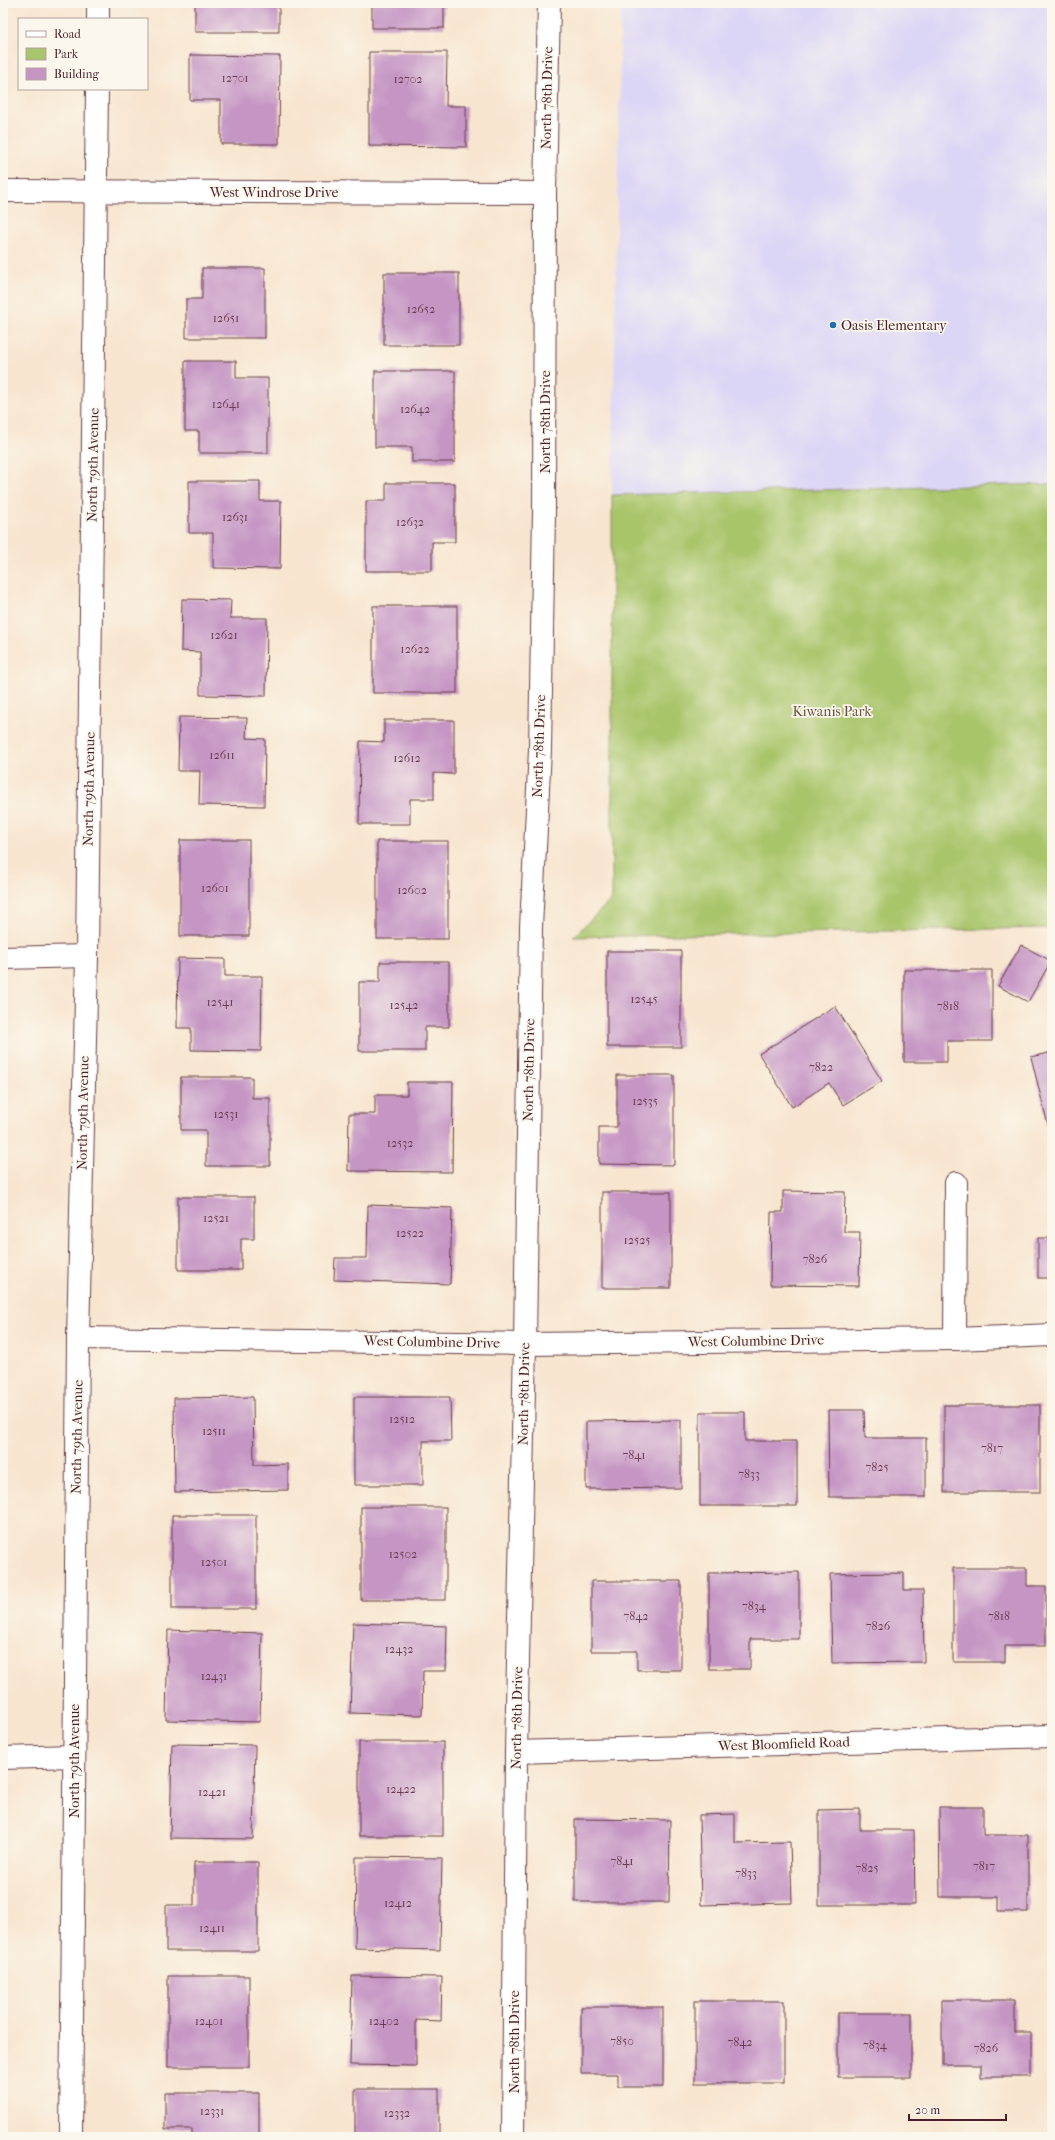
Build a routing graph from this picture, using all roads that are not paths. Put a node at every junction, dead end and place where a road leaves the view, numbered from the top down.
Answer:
1 (98, 3) edge
2 (549, 3) edge
3 (98, 18) edge
4 (97, 90) edge
5 (3, 191) edge
6 (96, 191) junction
7 (545, 193) junction
8 (87, 956) junction
9 (3, 958) edge
10 (956, 1183) dead end
11 (1052, 1335) edge
12 (78, 1338) junction
13 (955, 1339) junction
14 (525, 1344) junction
15 (1052, 1736) edge
16 (516, 1752) junction
17 (74, 1756) junction
18 (3, 1758) edge
19 (71, 2137) edge
20 (513, 2137) edge

1 - 3 street
2 - 7 street, North 78th Drive
4 - 6 street, North 79th Avenue
5 - 6 street, West Windrose Drive
6 - 7 street, West Windrose Drive
6 - 8 street, North 79th Avenue
7 - 14 street, North 78th Drive
8 - 9 street
8 - 12 street, North 79th Avenue
10 - 13 street
11 - 13 street, West Columbine Drive
12 - 14 street, West Columbine Drive
12 - 17 street, North 79th Avenue
13 - 14 street, West Columbine Drive
14 - 16 street, North 78th Drive
15 - 16 street, West Bloomfield Road
16 - 20 street, North 78th Drive
17 - 18 street
17 - 19 street, North 79th Avenue

